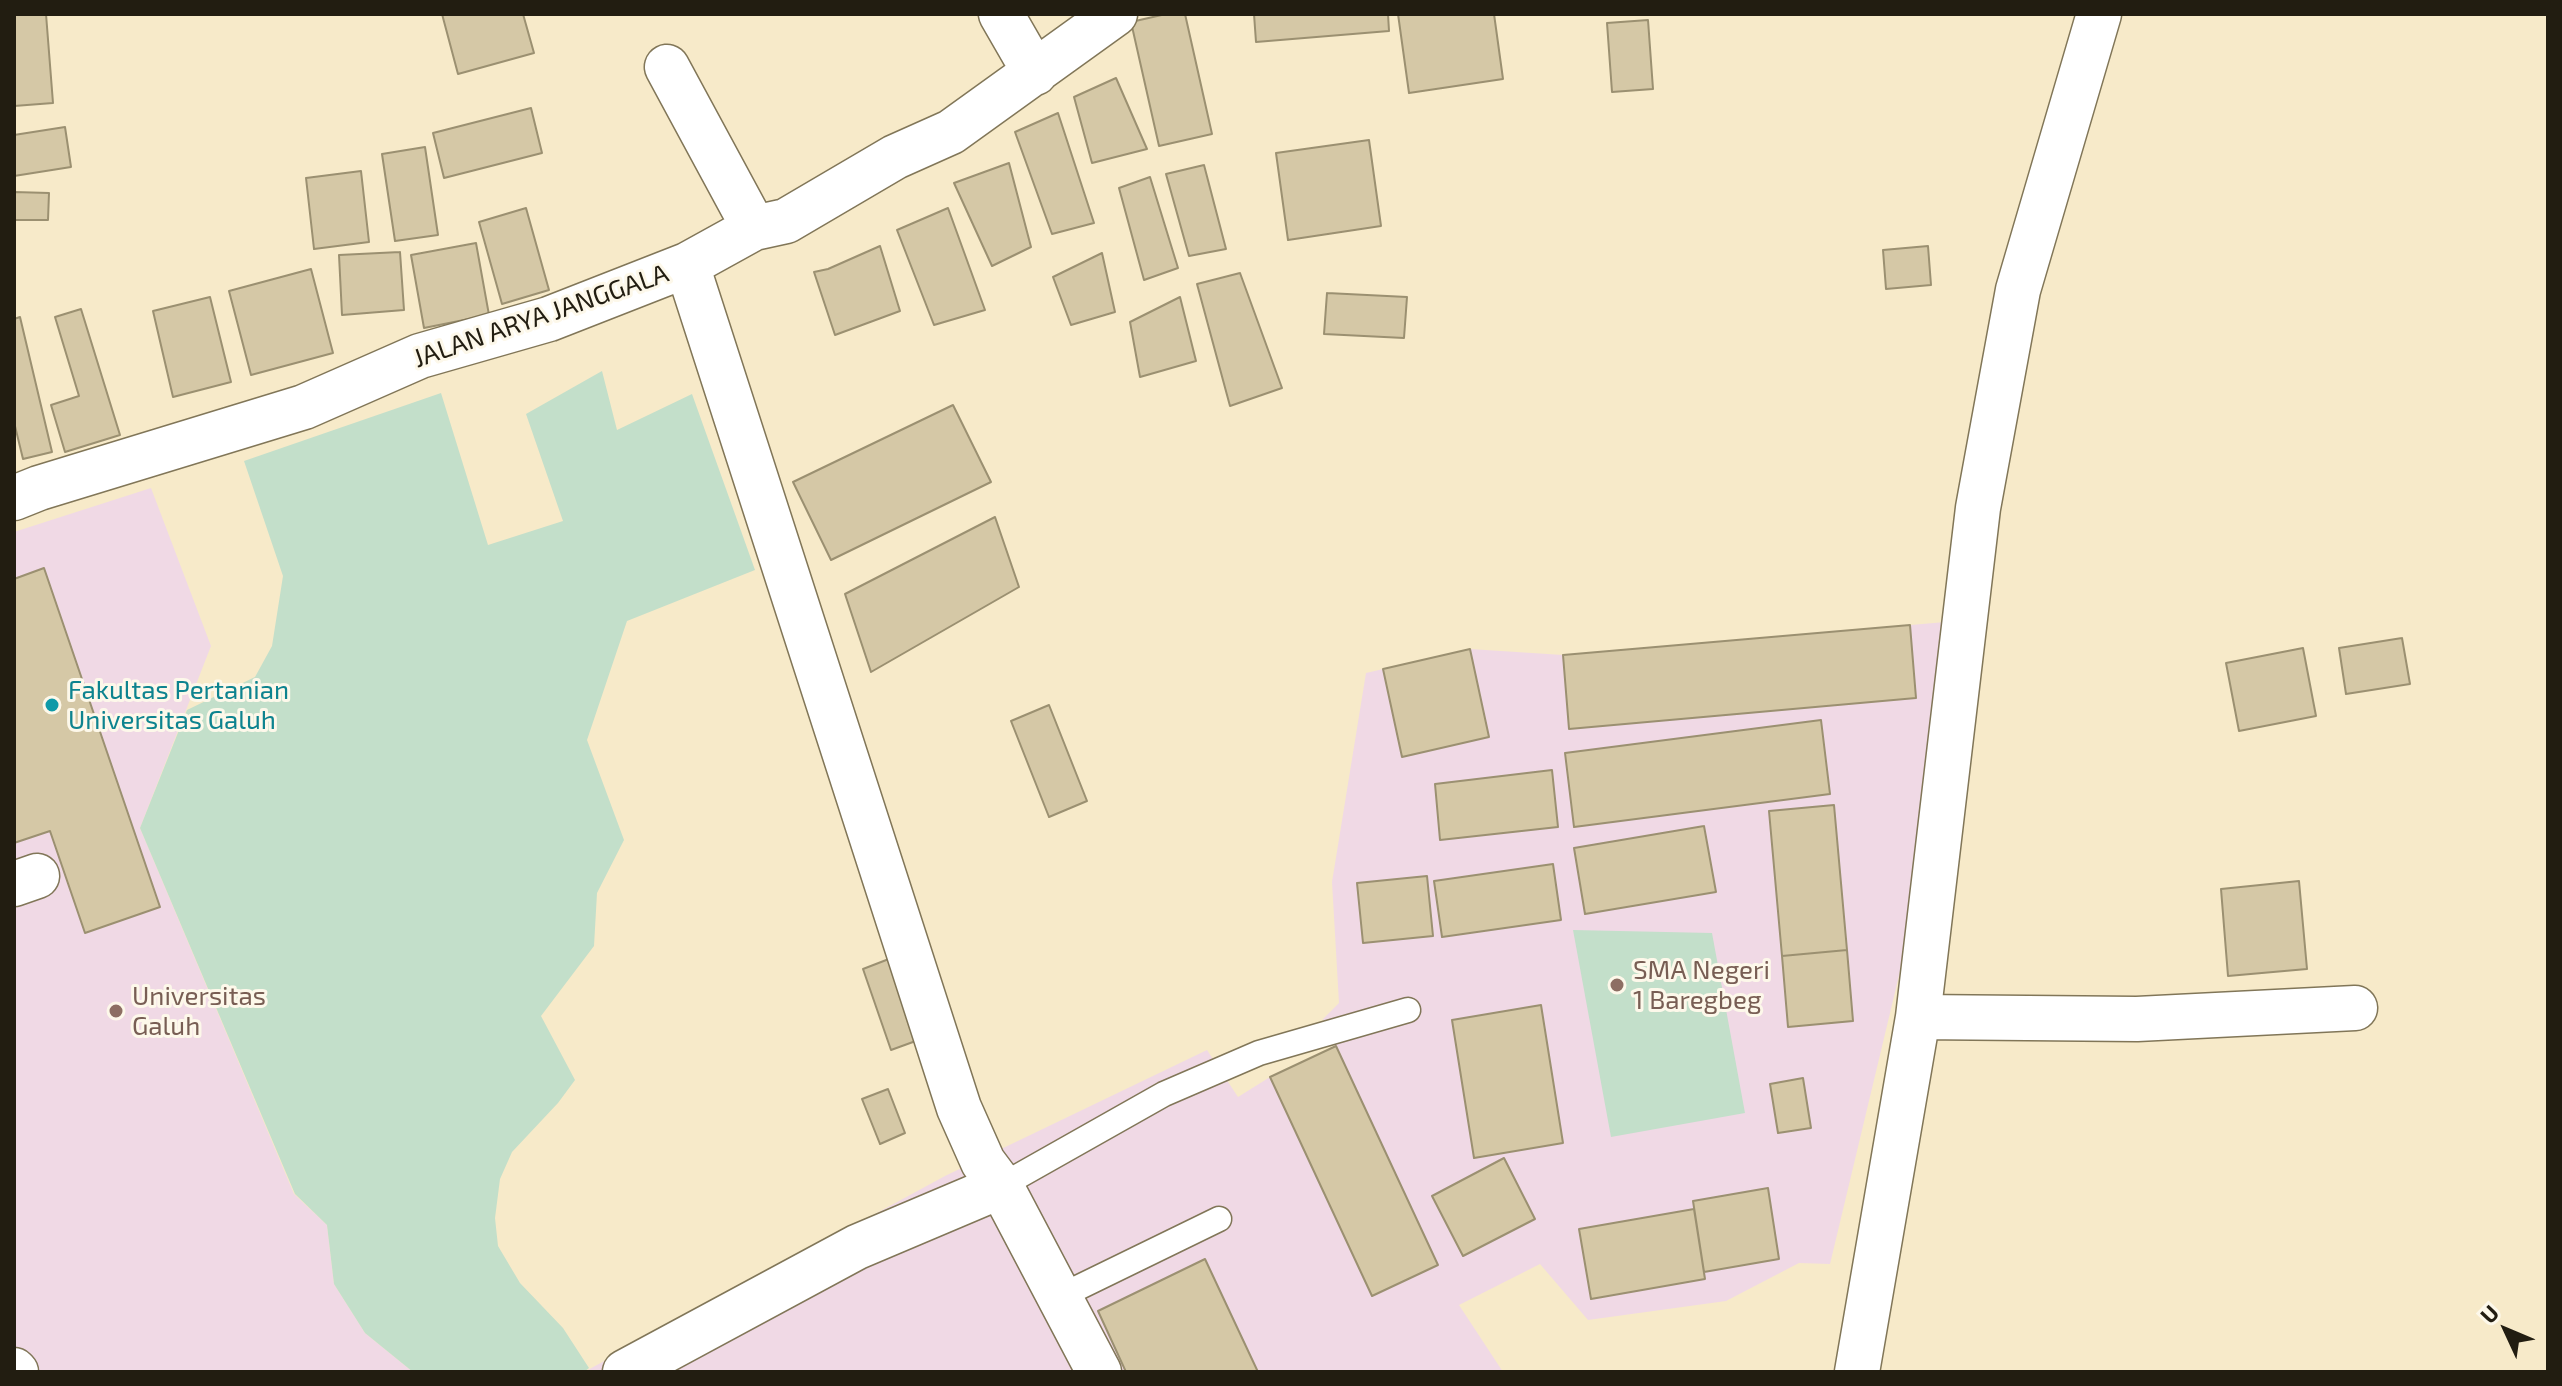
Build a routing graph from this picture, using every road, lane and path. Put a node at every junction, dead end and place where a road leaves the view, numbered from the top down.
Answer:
1 (1001, 14) edge
2 (1115, 14) edge
3 (2099, 14) edge
4 (667, 67) dead end
5 (1035, 73) junction
6 (754, 228) junction
7 (687, 265) junction
8 (14, 498) edge
9 (2355, 1008) dead end
10 (1408, 1010) dead end
11 (1918, 1017) junction
12 (1001, 1186) junction
13 (1219, 1219) dead end
14 (1059, 1297) junction
15 (625, 1372) edge
16 (1099, 1372) edge
17 (1857, 1372) edge

1 - 5 street
2 - 5 street, JALAN ARYA JANGGALA
3 - 11 street
4 - 6 street
5 - 6 street, JALAN ARYA JANGGALA
6 - 7 street, JALAN ARYA JANGGALA
7 - 8 street, JALAN ARYA JANGGALA
7 - 12 street
9 - 11 street
10 - 12 lane
11 - 17 street
12 - 14 street
12 - 15 street
13 - 14 lane
14 - 16 street

